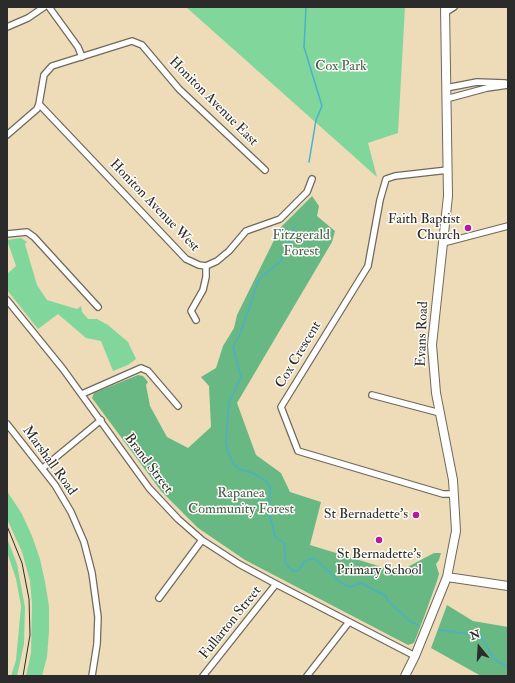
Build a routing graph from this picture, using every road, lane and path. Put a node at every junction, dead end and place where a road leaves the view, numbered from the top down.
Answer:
1 (44, 7) edge
2 (49, 7) edge
3 (454, 7) edge
4 (446, 9) edge
5 (7, 27) edge
6 (82, 57) junction
7 (508, 84) edge
8 (446, 88) junction
9 (446, 100) junction
10 (39, 104) junction
11 (7, 135) edge
12 (265, 170) dead end
13 (448, 170) junction
14 (312, 179) dead end
15 (508, 226) edge
16 (7, 234) edge
17 (443, 243) junction
18 (206, 266) junction
19 (7, 300) edge
20 (98, 307) dead end
21 (196, 320) dead end
22 (82, 394) junction
23 (372, 395) dead end
24 (178, 406) dead end
25 (440, 413) junction
26 (101, 420) junction
27 (7, 424) edge
28 (43, 468) junction
29 (454, 494) junction
30 (202, 540) junction
31 (447, 577) junction
32 (276, 584) junction
33 (508, 586) edge
34 (159, 598) dead end
35 (349, 622) junction
36 (416, 656) junction
37 (92, 676) edge
38 (204, 676) edge
39 (307, 676) edge
40 (405, 676) edge

1 - 5 street
2 - 6 street
3 - 4 street
4 - 8 street, Evans Road
6 - 10 street, Honiton Avenue East
6 - 12 street, Honiton Avenue East
7 - 8 street
7 - 9 street
8 - 9 street, Evans Road
9 - 13 street, Evans Road
10 - 11 street
10 - 18 street, Honiton Avenue West
13 - 17 street, Evans Road
13 - 29 street, Cox Crescent
14 - 18 street, Honiton Avenue West
15 - 17 street
16 - 20 street
17 - 25 street, Evans Road
18 - 21 street
19 - 22 street, Brand Street
22 - 24 street
22 - 26 street, Brand Street
23 - 25 street
25 - 29 street, Evans Road
26 - 28 street
26 - 30 street, Brand Street
27 - 28 street, Marshall Road
28 - 37 street, Marshall Road
29 - 31 street, Evans Road
30 - 32 street, Brand Street
30 - 34 street
31 - 33 street
31 - 36 street, Evans Road
32 - 35 street, Brand Street
32 - 38 street, Fullarton Street
35 - 36 street, Brand Street
35 - 39 street
36 - 40 street, Evans Road

